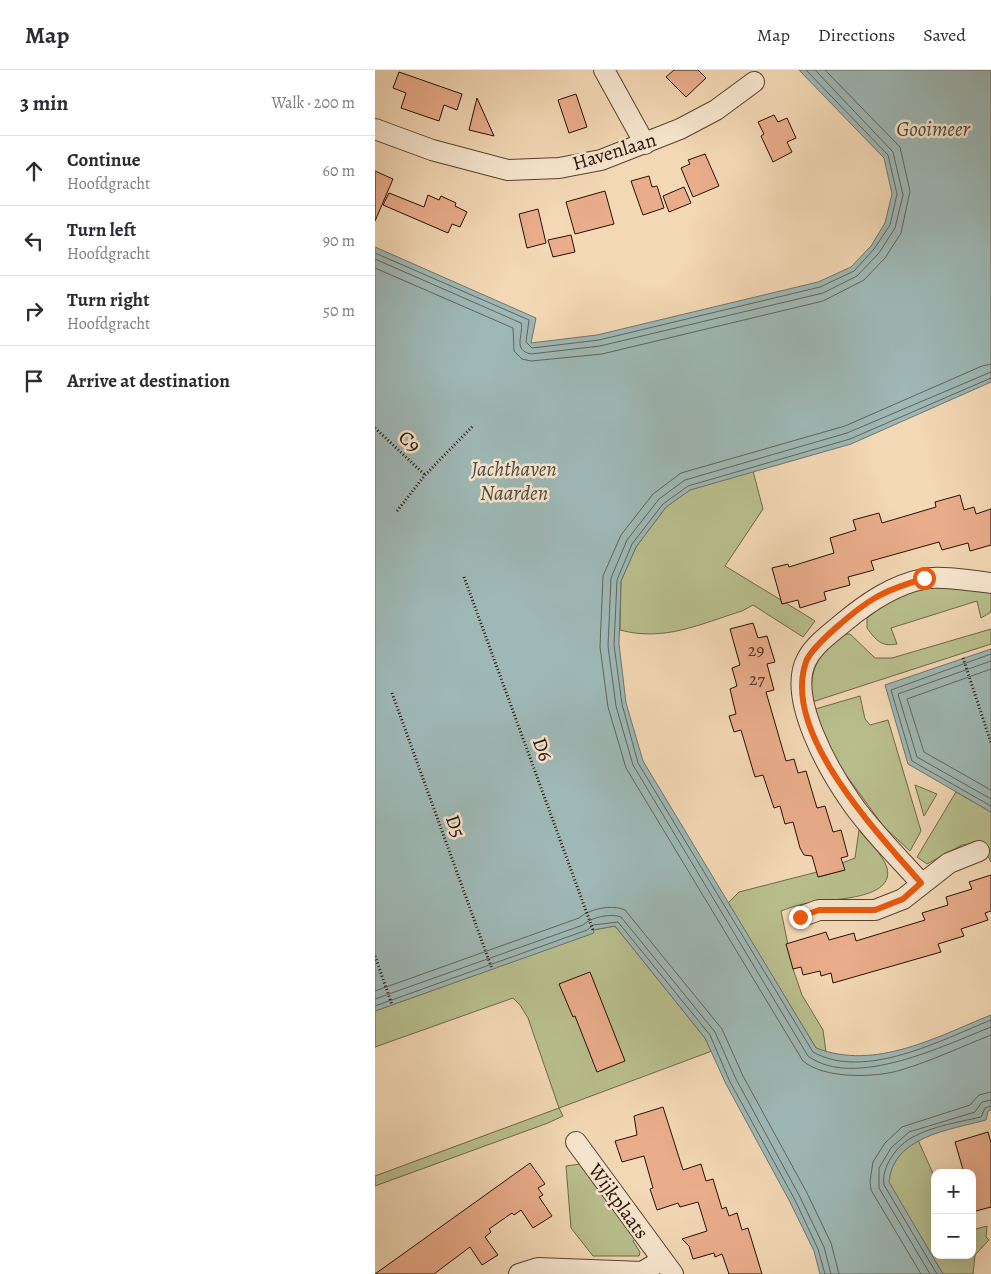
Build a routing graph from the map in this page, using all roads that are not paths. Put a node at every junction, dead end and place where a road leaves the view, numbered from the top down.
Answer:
1 (603, 70) edge
2 (754, 82) dead end
3 (375, 129) edge
4 (645, 144) junction
5 (991, 583) edge
6 (979, 851) dead end
7 (921, 883) junction
8 (800, 917) dead end
9 (576, 1142) dead end
10 (667, 1267) edge
11 (519, 1274) edge

1 - 4 street
2 - 4 street, Havenlaan
3 - 4 street, Havenlaan
5 - 7 street
6 - 7 street
7 - 8 street
9 - 10 street, Wijkplaats
10 - 11 street, Wijkplaats

